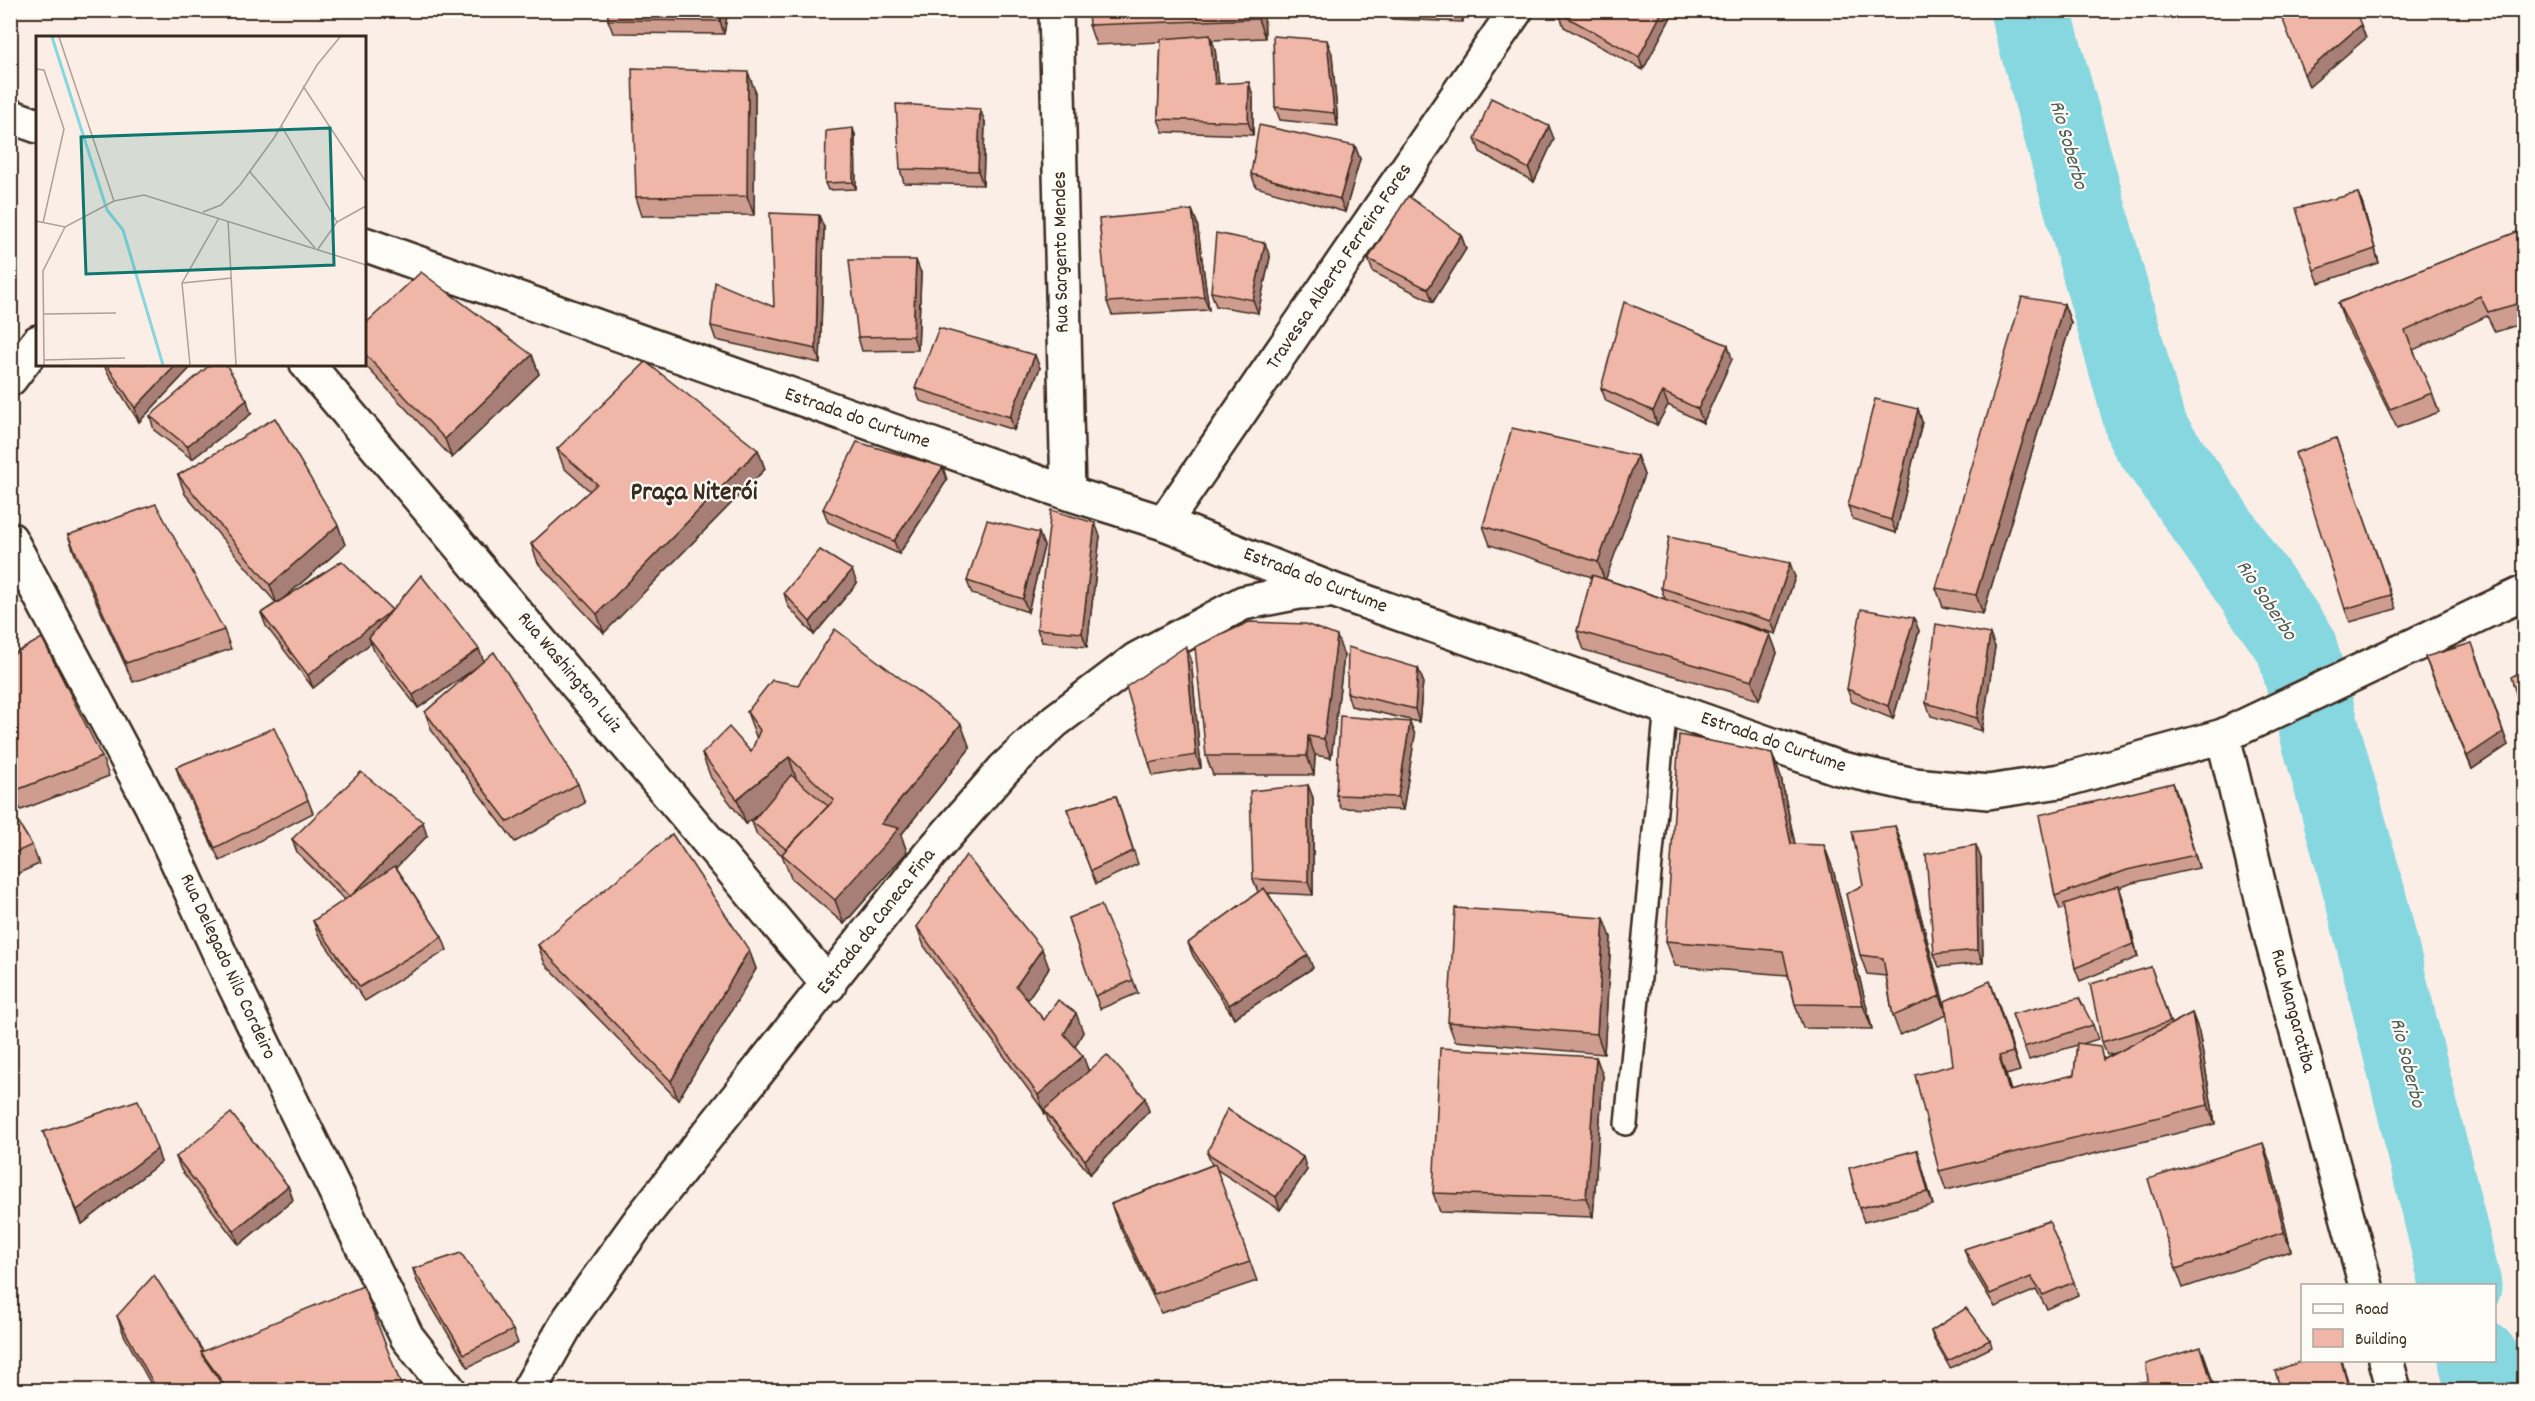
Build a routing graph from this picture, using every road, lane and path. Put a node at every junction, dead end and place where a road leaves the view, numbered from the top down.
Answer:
1 (1056, 10) edge
2 (1516, 10) edge
3 (10, 116) edge
4 (36, 125) edge
5 (366, 245) edge
6 (36, 345) edge
7 (309, 366) edge
8 (10, 379) edge
9 (1068, 493) junction
10 (1164, 523) junction
11 (10, 540) edge
12 (1237, 550) junction
13 (1335, 591) junction
14 (2524, 592) edge
15 (1243, 603) junction
16 (1666, 706) junction
17 (2223, 735) junction
18 (829, 985) junction
19 (1626, 1124) dead end
20 (2365, 1284) edge
21 (2387, 1362) edge
22 (449, 1390) edge
23 (529, 1390) edge
24 (2394, 1390) edge

1 - 9 street, Rua Sargento Mendes
2 - 10 street, Travessa Alberto Ferreira Fares
3 - 4 street
5 - 9 street, Estrada do Curtume
6 - 8 street
7 - 18 street, Rua Washington Luiz
9 - 10 street, Estrada do Curtume
10 - 12 street, Estrada do Curtume
11 - 22 street, Rua Delegado Nilo Cordeiro
12 - 13 street, Estrada do Curtume
12 - 15 street
13 - 15 street, Estrada da Caneca Fina
13 - 16 street, Estrada do Curtume
14 - 17 street, Estrada do Curtume
15 - 18 street, Estrada da Caneca Fina
16 - 17 street, Estrada do Curtume
16 - 19 lane
17 - 20 street, Rua Mangaratiba
18 - 23 street, Estrada da Caneca Fina
21 - 24 street

